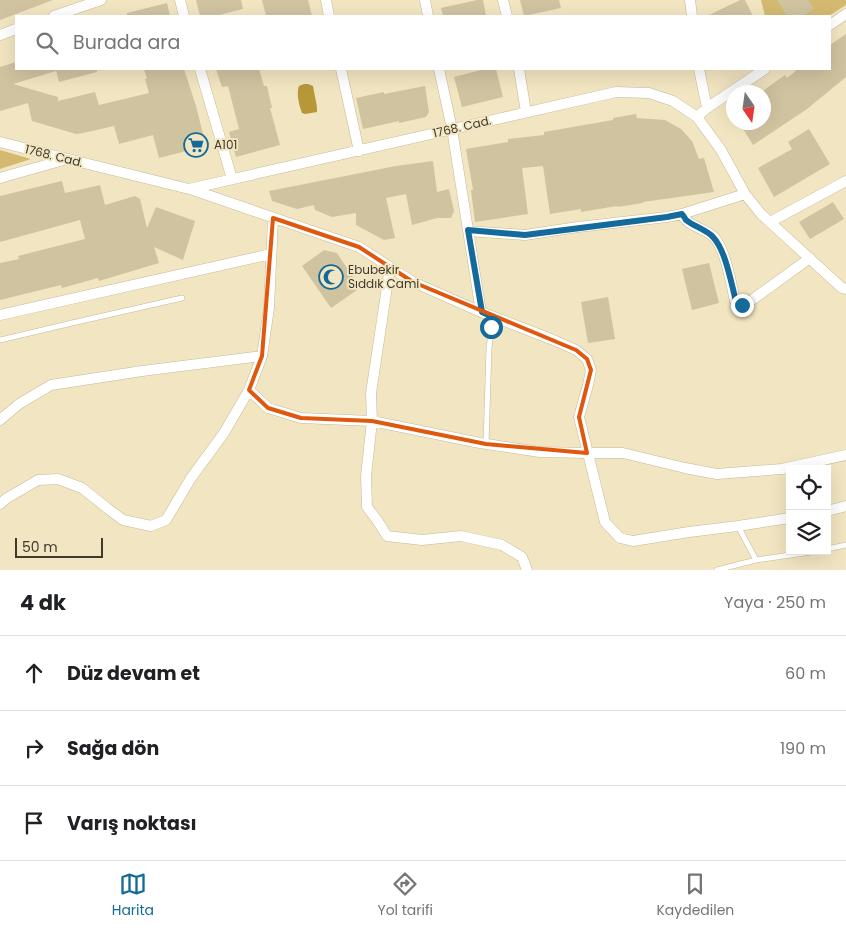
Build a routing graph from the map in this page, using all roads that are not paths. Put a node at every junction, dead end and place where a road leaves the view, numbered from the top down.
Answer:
1 (101, 0) edge
2 (180, 0) edge
3 (326, 0) edge
4 (425, 0) edge
5 (503, 0) edge
6 (690, 0) edge
7 (846, 14) edge
8 (57, 15) edge
9 (184, 15) edge
10 (330, 15) edge
11 (428, 15) edge
12 (507, 15) edge
13 (692, 15) edge
14 (831, 24) edge
15 (15, 29) edge
16 (0, 35) edge
17 (200, 70) edge
18 (341, 70) edge
19 (438, 70) edge
20 (519, 70) edge
21 (699, 70) edge
22 (763, 70) edge
23 (706, 108) junction
24 (526, 112) junction
25 (697, 116) junction
26 (452, 129) junction
27 (0, 142) edge
28 (359, 151) junction
29 (68, 159) junction
30 (0, 178) edge
31 (232, 179) junction
32 (846, 182) edge
33 (189, 189) junction
34 (745, 194) junction
35 (682, 214) junction
36 (273, 218) junction
37 (770, 222) junction
38 (468, 230) junction
39 (271, 254) junction
40 (810, 258) junction
41 (390, 267) junction
42 (846, 289) edge
43 (182, 298) dead end
44 (482, 312) junction
45 (0, 315) edge
46 (493, 317) junction
47 (0, 340) edge
48 (262, 356) junction
49 (249, 390) junction
50 (0, 420) edge
51 (372, 421) junction
52 (486, 444) junction
53 (587, 454) junction
54 (846, 456) edge
55 (0, 504) edge
56 (846, 506) edge
57 (831, 510) edge
58 (786, 519) edge
59 (738, 526) junction
60 (846, 545) edge
61 (831, 548) edge
62 (790, 555) edge
63 (756, 560) junction
64 (527, 570) edge
65 (720, 570) edge

1 - 8 street
2 - 9 street
3 - 10 street
4 - 11 street
5 - 12 street
6 - 13 street
7 - 14 street
15 - 16 street
17 - 31 street
18 - 28 street
19 - 26 street
20 - 24 street
21 - 23 street
22 - 23 street
23 - 25 street
24 - 25 street, 1768. Cad.
24 - 26 street, 1768. Cad.
25 - 34 street, 1768. Cad.
26 - 28 street, 1768. Cad.
26 - 38 street
27 - 29 street, 1768. Cad.
28 - 31 street, 1768. Cad.
29 - 30 street
29 - 33 street, 1768. Cad.
31 - 33 street, 1768. Cad.
32 - 37 street
33 - 36 street
34 - 35 street
34 - 37 street, 1768. Cad.
35 - 38 street
35 - 40 street
36 - 39 street
36 - 41 street
37 - 40 street, 1768. Cad.
38 - 44 street
39 - 45 street
39 - 48 street
40 - 42 street, 1768. Cad.
41 - 44 street
41 - 51 street
43 - 47 lane
44 - 46 street
46 - 52 lane
46 - 53 street
48 - 49 street
48 - 50 street
49 - 51 street
49 - 55 street
51 - 52 street
51 - 64 street
52 - 53 street
53 - 54 street
53 - 59 street
56 - 57 street
58 - 59 street
59 - 63 lane
60 - 61 lane
62 - 63 lane
63 - 65 lane

